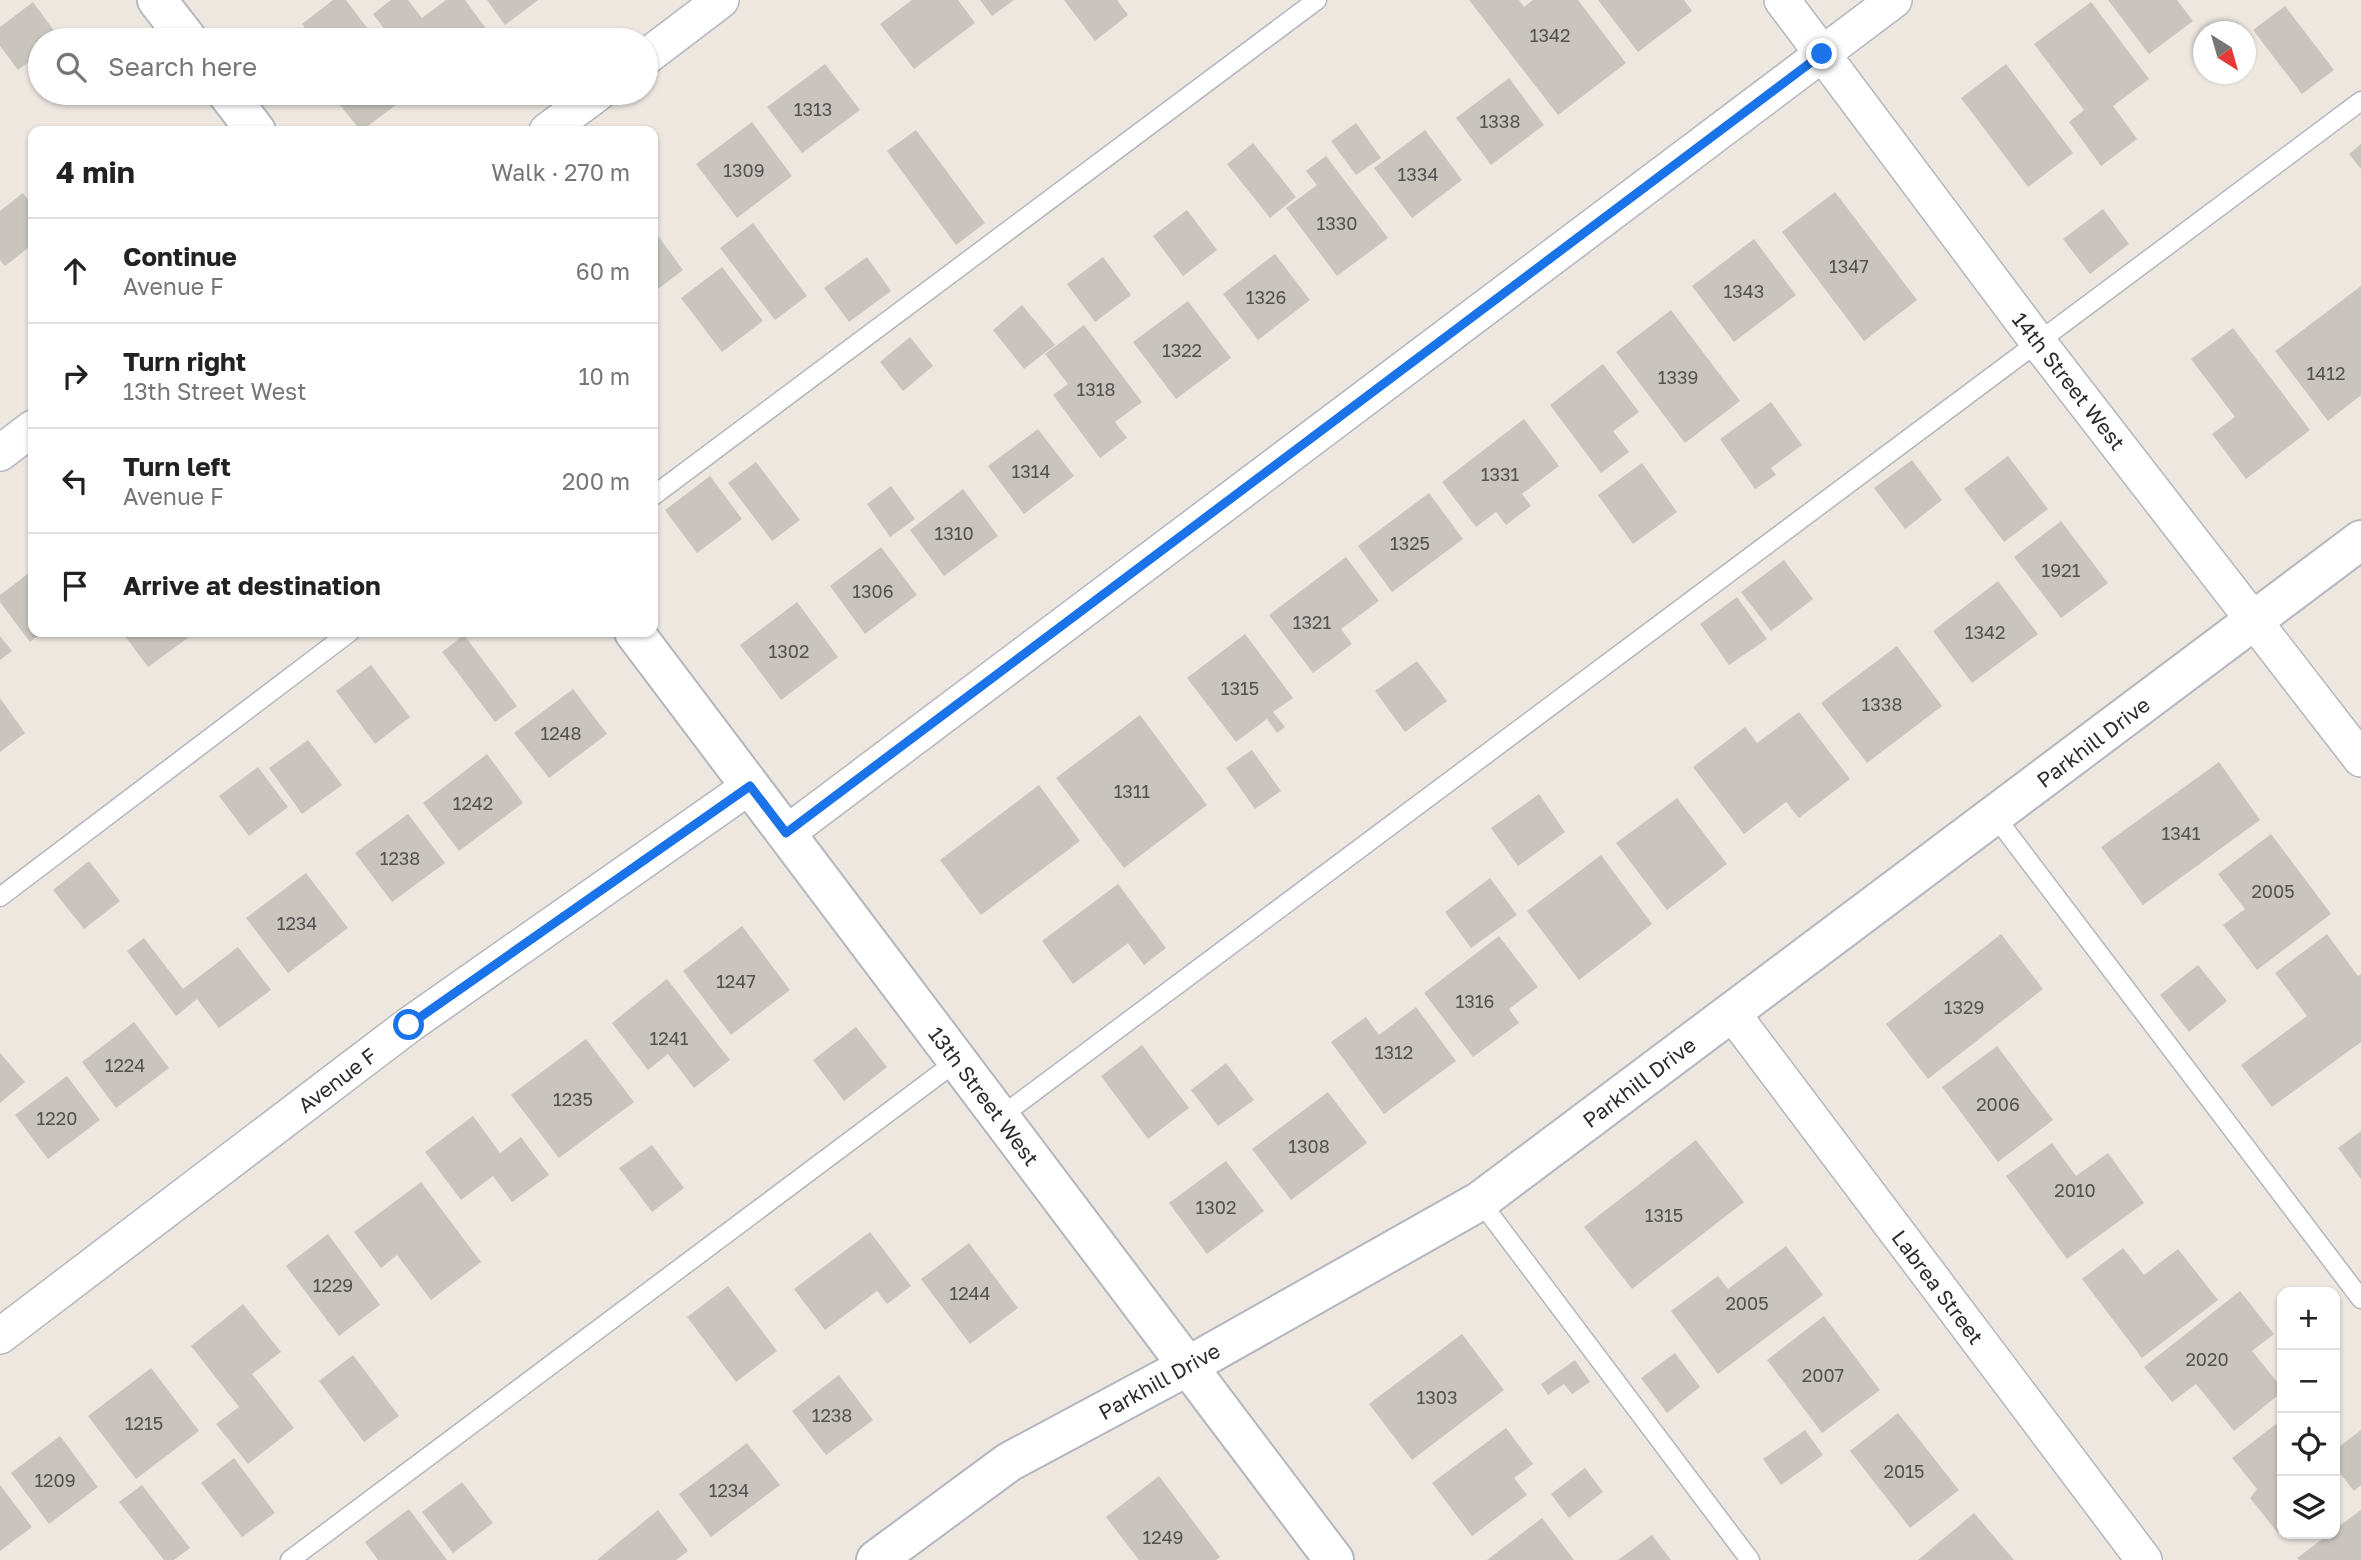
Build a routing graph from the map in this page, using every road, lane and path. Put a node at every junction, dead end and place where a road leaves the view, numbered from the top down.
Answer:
1 (157, 0) edge
2 (721, 0) edge
3 (1317, 0) edge
4 (1782, 0) edge
5 (1894, 0) edge
6 (179, 28) edge
7 (658, 48) edge
8 (1822, 54) junction
9 (2361, 101) edge
10 (236, 105) edge
11 (582, 105) edge
12 (252, 126) edge
13 (554, 126) edge
14 (2038, 342) junction
15 (28, 432) edge
16 (0, 453) edge
17 (658, 492) edge
18 (2361, 540) edge
19 (2255, 621) junction
20 (342, 637) edge
21 (638, 637) edge
22 (2361, 759) edge
23 (750, 786) junction
24 (1994, 815) junction
25 (786, 833) junction
26 (0, 897) edge
27 (1732, 1013) junction
28 (957, 1061) junction
29 (1000, 1117) junction
30 (1480, 1201) junction
31 (2361, 1299) edge
32 (0, 1336) edge
33 (1188, 1366) junction
34 (290, 1560) edge
35 (876, 1560) edge
36 (1334, 1560) edge
37 (1751, 1560) edge
38 (2144, 1560) edge

1 - 6 street
2 - 7 street
3 - 17 lane
4 - 8 street, 14th Street West
5 - 8 street
8 - 14 street, 14th Street West
8 - 25 street
9 - 14 lane
10 - 12 street
11 - 13 street
14 - 19 street, 14th Street West
14 - 29 lane
15 - 16 street
18 - 19 street, Parkhill Drive
19 - 22 street, 14th Street West
19 - 24 street, Parkhill Drive
20 - 26 lane
21 - 23 street, 13th Street West
23 - 25 street, 13th Street West
23 - 32 street, Avenue F
24 - 27 street, Parkhill Drive
24 - 31 lane
25 - 28 street, 13th Street West
27 - 30 street, Parkhill Drive
27 - 38 street, Labrea Street
28 - 29 street, 13th Street West
28 - 34 lane
29 - 33 street, 13th Street West
30 - 33 street, Parkhill Drive
30 - 37 lane
33 - 35 street, Parkhill Drive
33 - 36 street, 13th Street West

